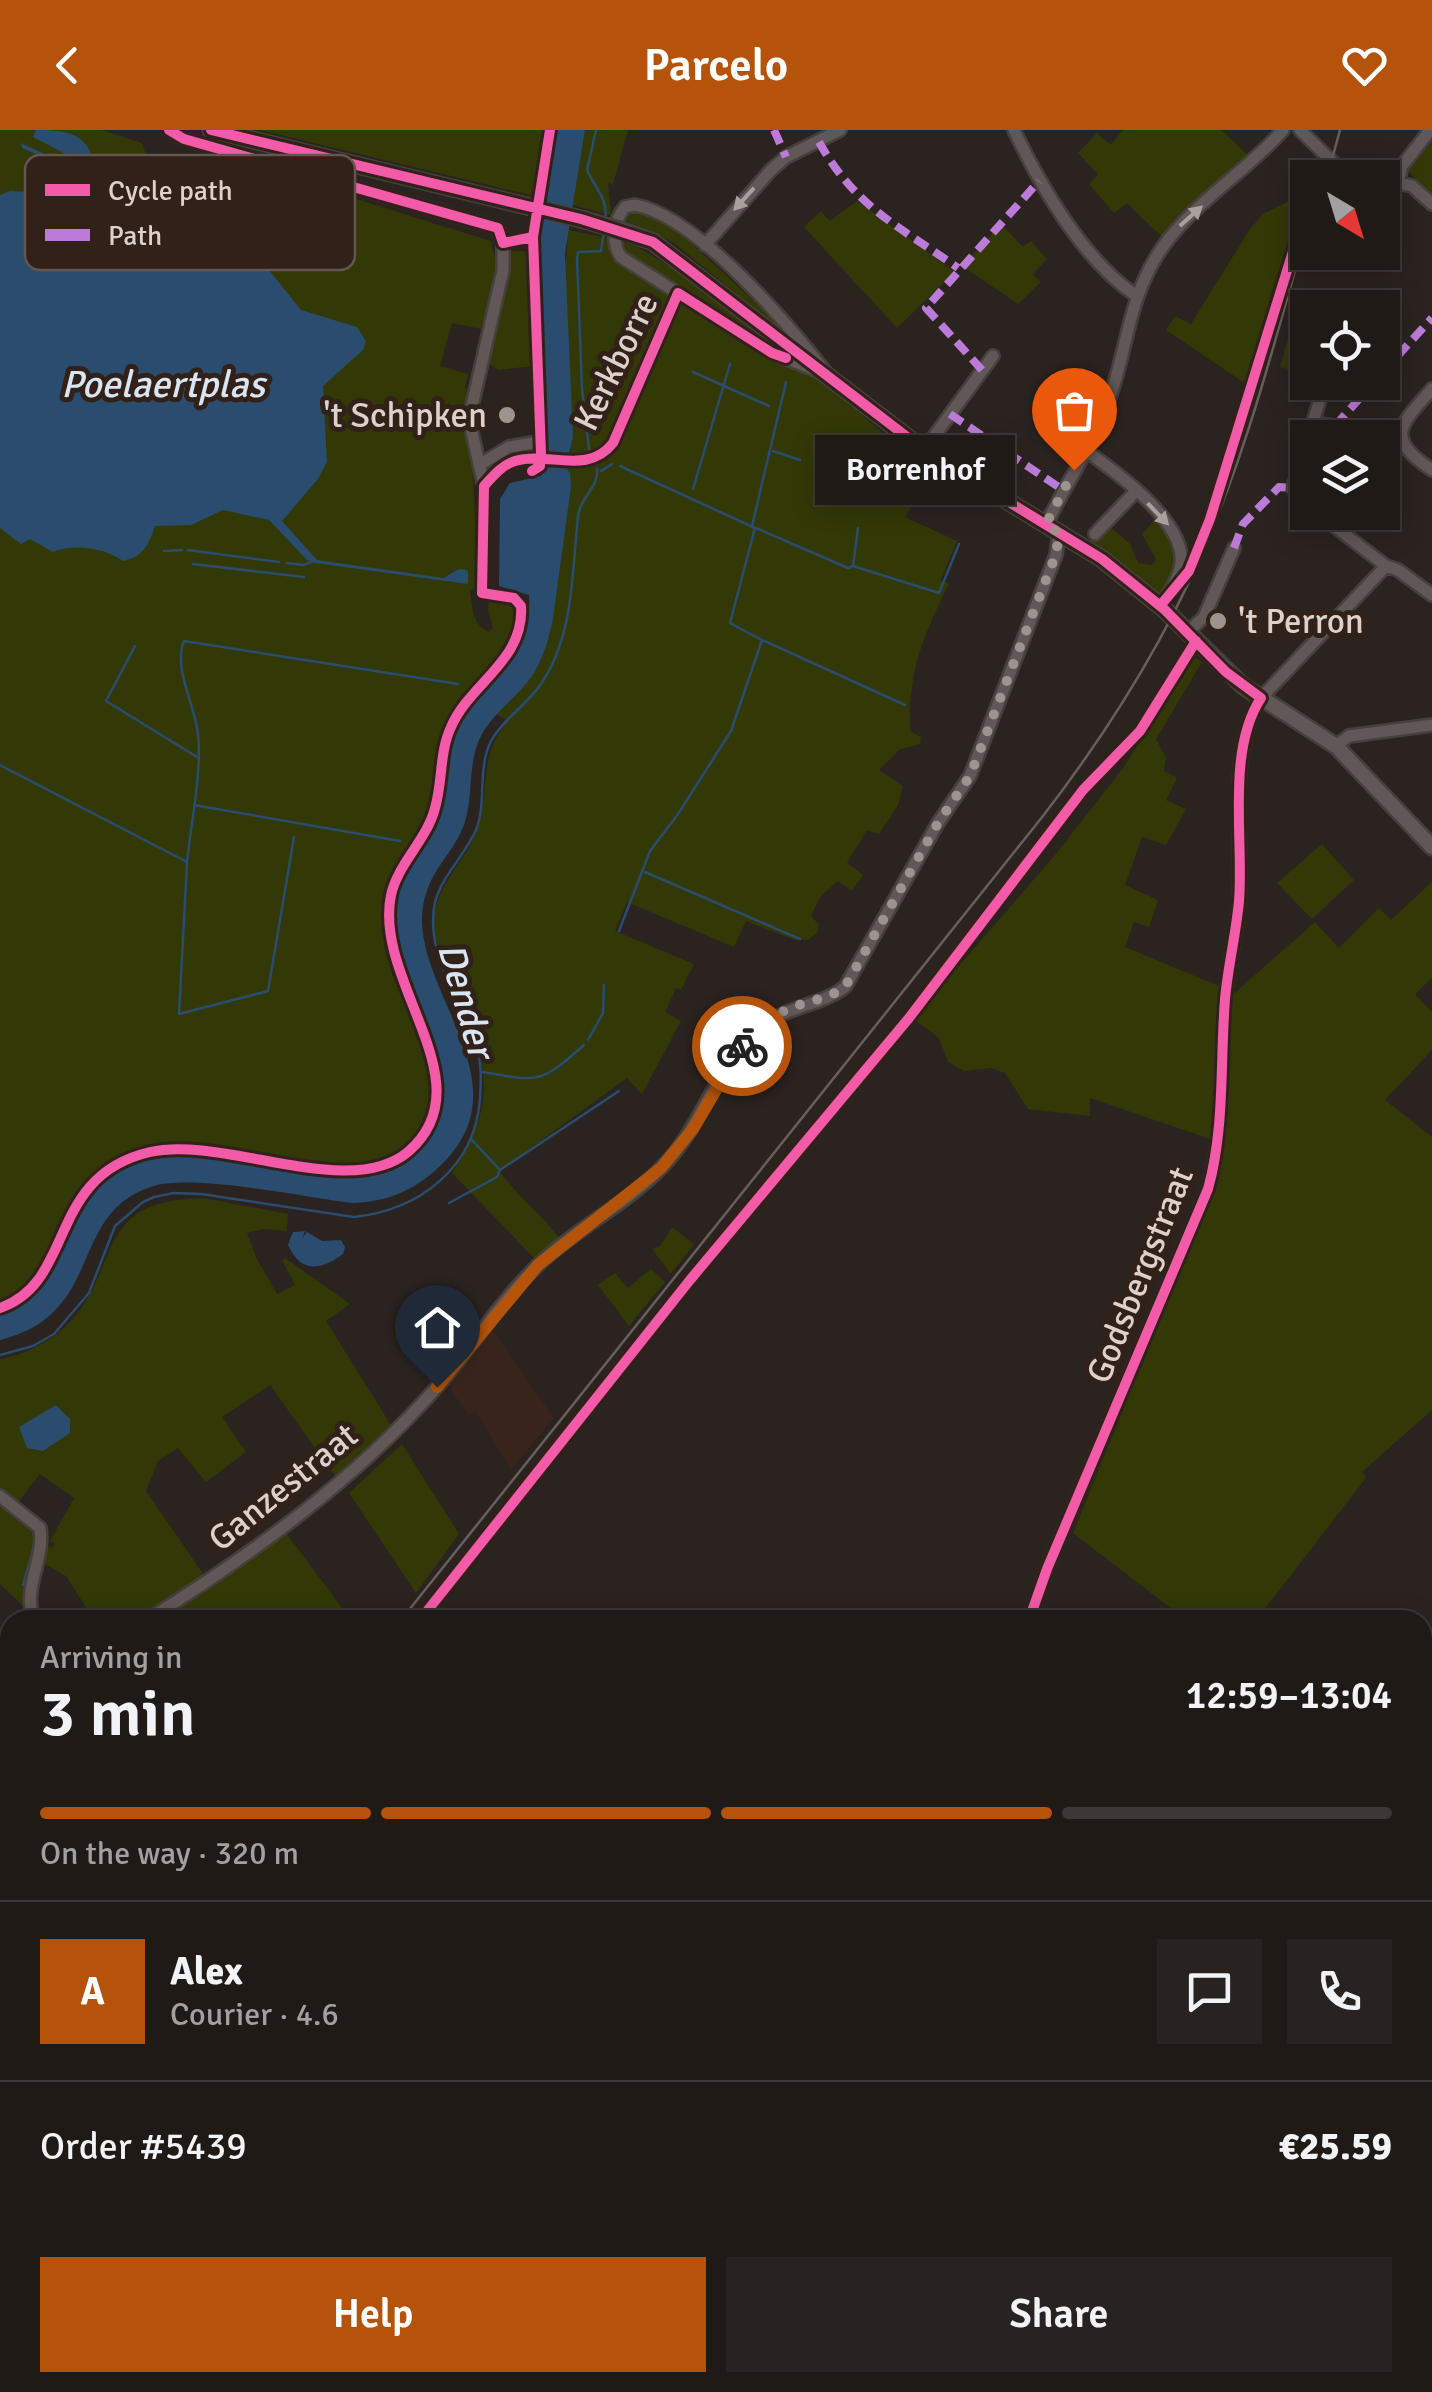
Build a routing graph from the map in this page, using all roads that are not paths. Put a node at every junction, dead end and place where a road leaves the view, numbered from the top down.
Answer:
1 (168, 130) edge
2 (210, 130) edge
3 (840, 130) edge
4 (1014, 130) edge
5 (1283, 130) edge
6 (1430, 130) edge
7 (1303, 131) edge
8 (240, 155) edge
9 (312, 155) edge
10 (1331, 160) edge
11 (355, 166) edge
12 (1400, 174) edge
13 (1400, 183) edge
14 (355, 187) edge
15 (1432, 204) edge
16 (704, 245) junction
17 (678, 293) junction
18 (1136, 295) junction
19 (993, 356) dead end
20 (828, 375) junction
21 (1432, 388) edge
22 (1400, 431) edge
23 (1400, 437) edge
24 (539, 442) dead end
25 (924, 450) junction
26 (1085, 450) junction
27 (480, 464) junction
28 (1432, 470) edge
29 (1136, 491) junction
30 (1053, 529) junction
31 (1339, 530) edge
32 (1095, 534) dead end
33 (1234, 548) dead end
34 (1386, 566) junction
35 (1432, 595) edge
36 (1160, 606) junction
37 (1188, 632) junction
38 (1261, 698) junction
39 (1432, 725) edge
40 (1336, 746) junction
41 (1432, 846) edge
42 (0, 1496) edge
43 (32, 1610) edge
44 (162, 1610) edge
45 (1034, 1610) edge

1 - 8 street
2 - 9 street, Kerkborre, bridge
3 -> 16 street
4 - 18 street
18 -> 5 street, Ganzestraat
6 - 12 street
7 - 10 street
11 - 20 street, Kerkborre, bridge
13 - 15 street
14 - 27 street
16 - 17 street, Kerkborre
16 - 20 street, Kerkborre
17 - 20 street, Kerkborre
17 - 27 street, Kerkborre
18 - 26 street, Ganzestraat
19 - 25 street
20 - 25 street, Kerkborre
21 - 22 street
23 - 28 street
24 - 27 street
25 - 30 street, Kerkborre
26 - 29 street
26 - 30 street, Ganzestraat
29 - 32 street
29 -> 36 street
30 - 36 street, Kerkborre
30 - 44 street, Ganzestraat
31 - 34 street
33 - 37 street
34 - 35 street
34 - 38 street
36 - 37 street, Kerkborre
37 - 38 street, Kerkborre
38 - 40 street, Kerkborre
38 - 45 street, Godsbergstraat
39 - 40 street
40 - 41 street, Kerkborre
42 - 43 street

